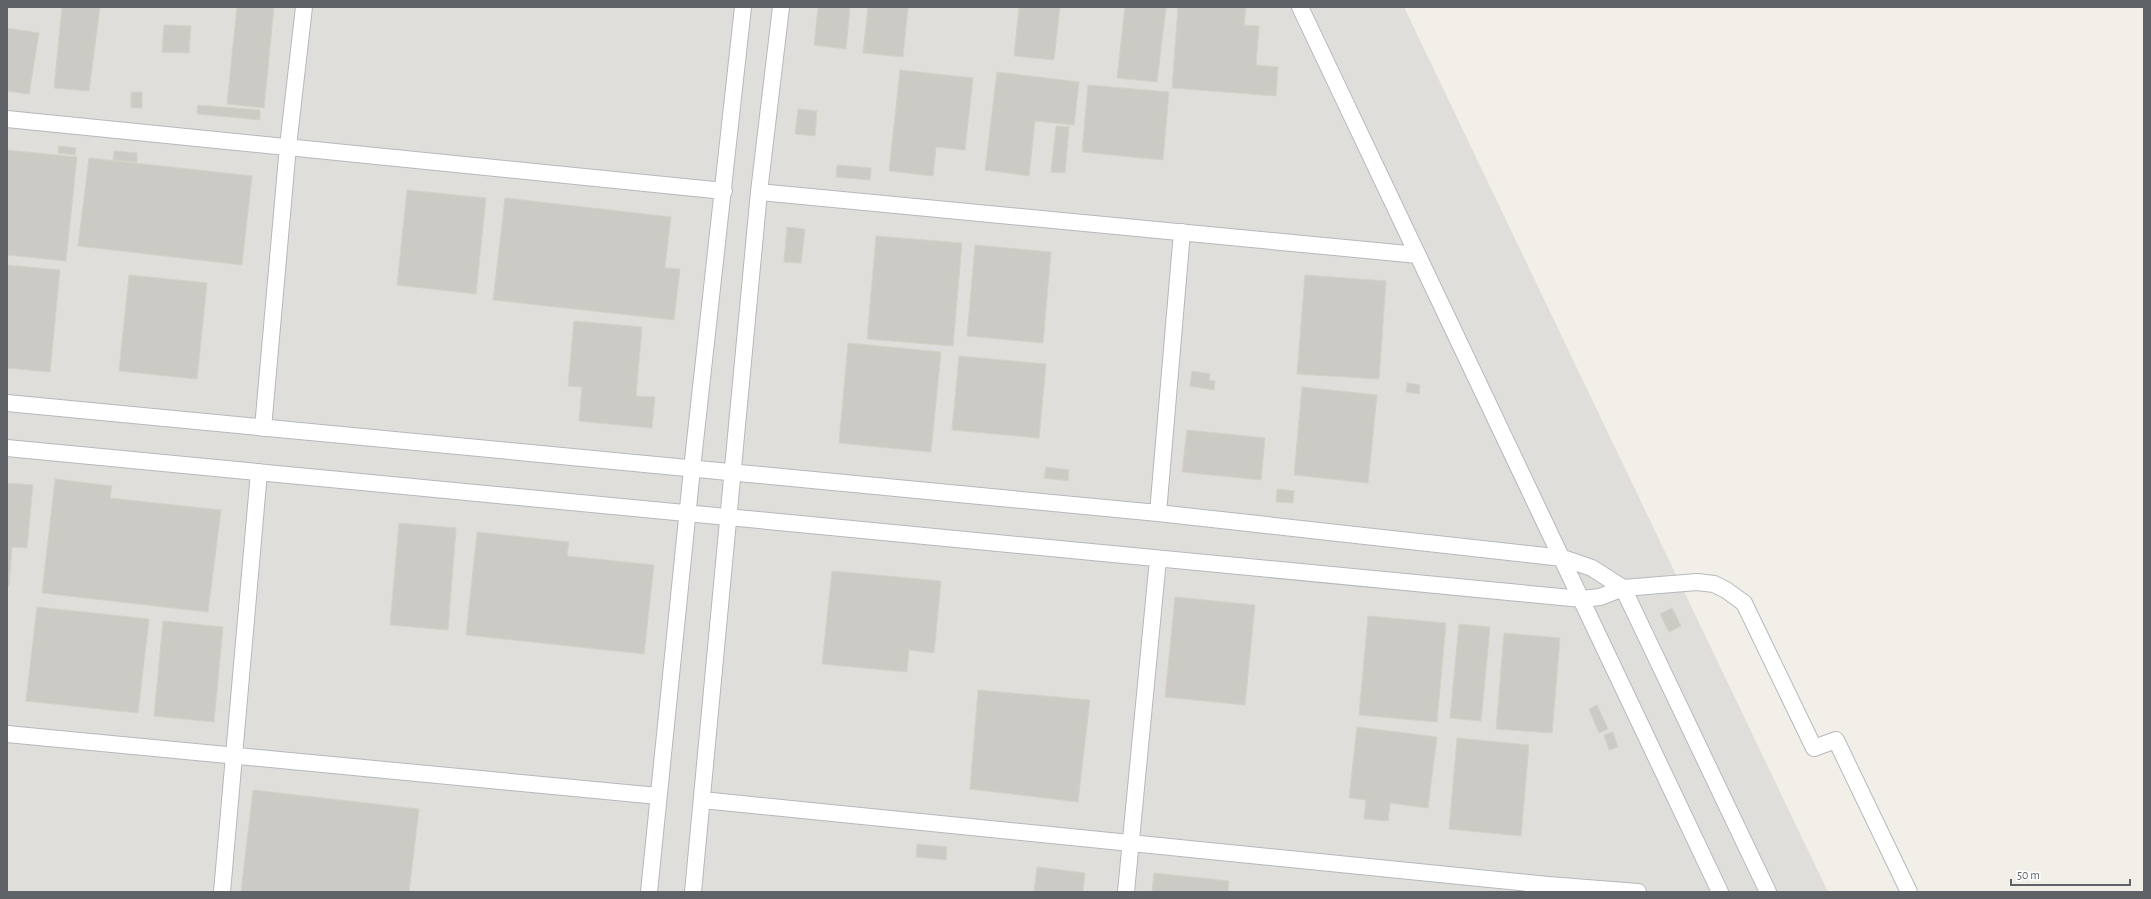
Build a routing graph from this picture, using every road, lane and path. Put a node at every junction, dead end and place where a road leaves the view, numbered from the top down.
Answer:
1 (304, 7) edge
2 (743, 7) edge
3 (781, 7) edge
4 (1300, 7) edge
5 (7, 119) edge
6 (288, 146) junction
7 (724, 191) junction
8 (759, 192) junction
9 (1182, 232) junction
10 (1418, 255) junction
11 (7, 403) edge
12 (263, 428) junction
13 (7, 448) edge
14 (692, 468) junction
15 (259, 472) junction
16 (733, 472) junction
17 (687, 513) junction
18 (1158, 513) junction
19 (728, 517) junction
20 (1563, 558) junction
21 (1158, 559) junction
22 (1623, 588) junction
23 (1582, 599) junction
24 (7, 734) edge
25 (234, 756) junction
26 (658, 796) junction
27 (702, 800) junction
28 (1131, 843) junction
29 (1548, 888) edge
30 (222, 892) edge
31 (649, 892) edge
32 (693, 892) edge
33 (1126, 892) edge
34 (1638, 892) edge
35 (1720, 892) edge
36 (1768, 892) edge
37 (1909, 892) edge

1 - 6 street
2 - 7 street
3 - 8 street
4 - 10 street
5 - 6 street
6 - 7 street
6 - 12 street
7 - 14 street
8 - 9 street
8 - 16 street
9 - 10 street
9 - 18 street
10 - 20 street
11 - 12 street
12 - 14 street
13 - 15 street
14 - 16 street
14 - 17 street
15 - 17 street
15 - 25 street
16 - 18 street
16 - 19 street
17 - 19 street
17 - 26 street
18 - 20 street
19 - 21 street
19 - 27 street
20 - 22 street
20 - 23 street
21 - 23 street
21 - 28 street
22 - 23 street
22 - 36 street
22 - 37 street
23 - 35 street
24 - 25 street
25 - 26 street
25 - 30 street
26 - 31 street
27 - 28 street
27 - 32 street
28 - 29 street
28 - 33 street
29 - 34 street

